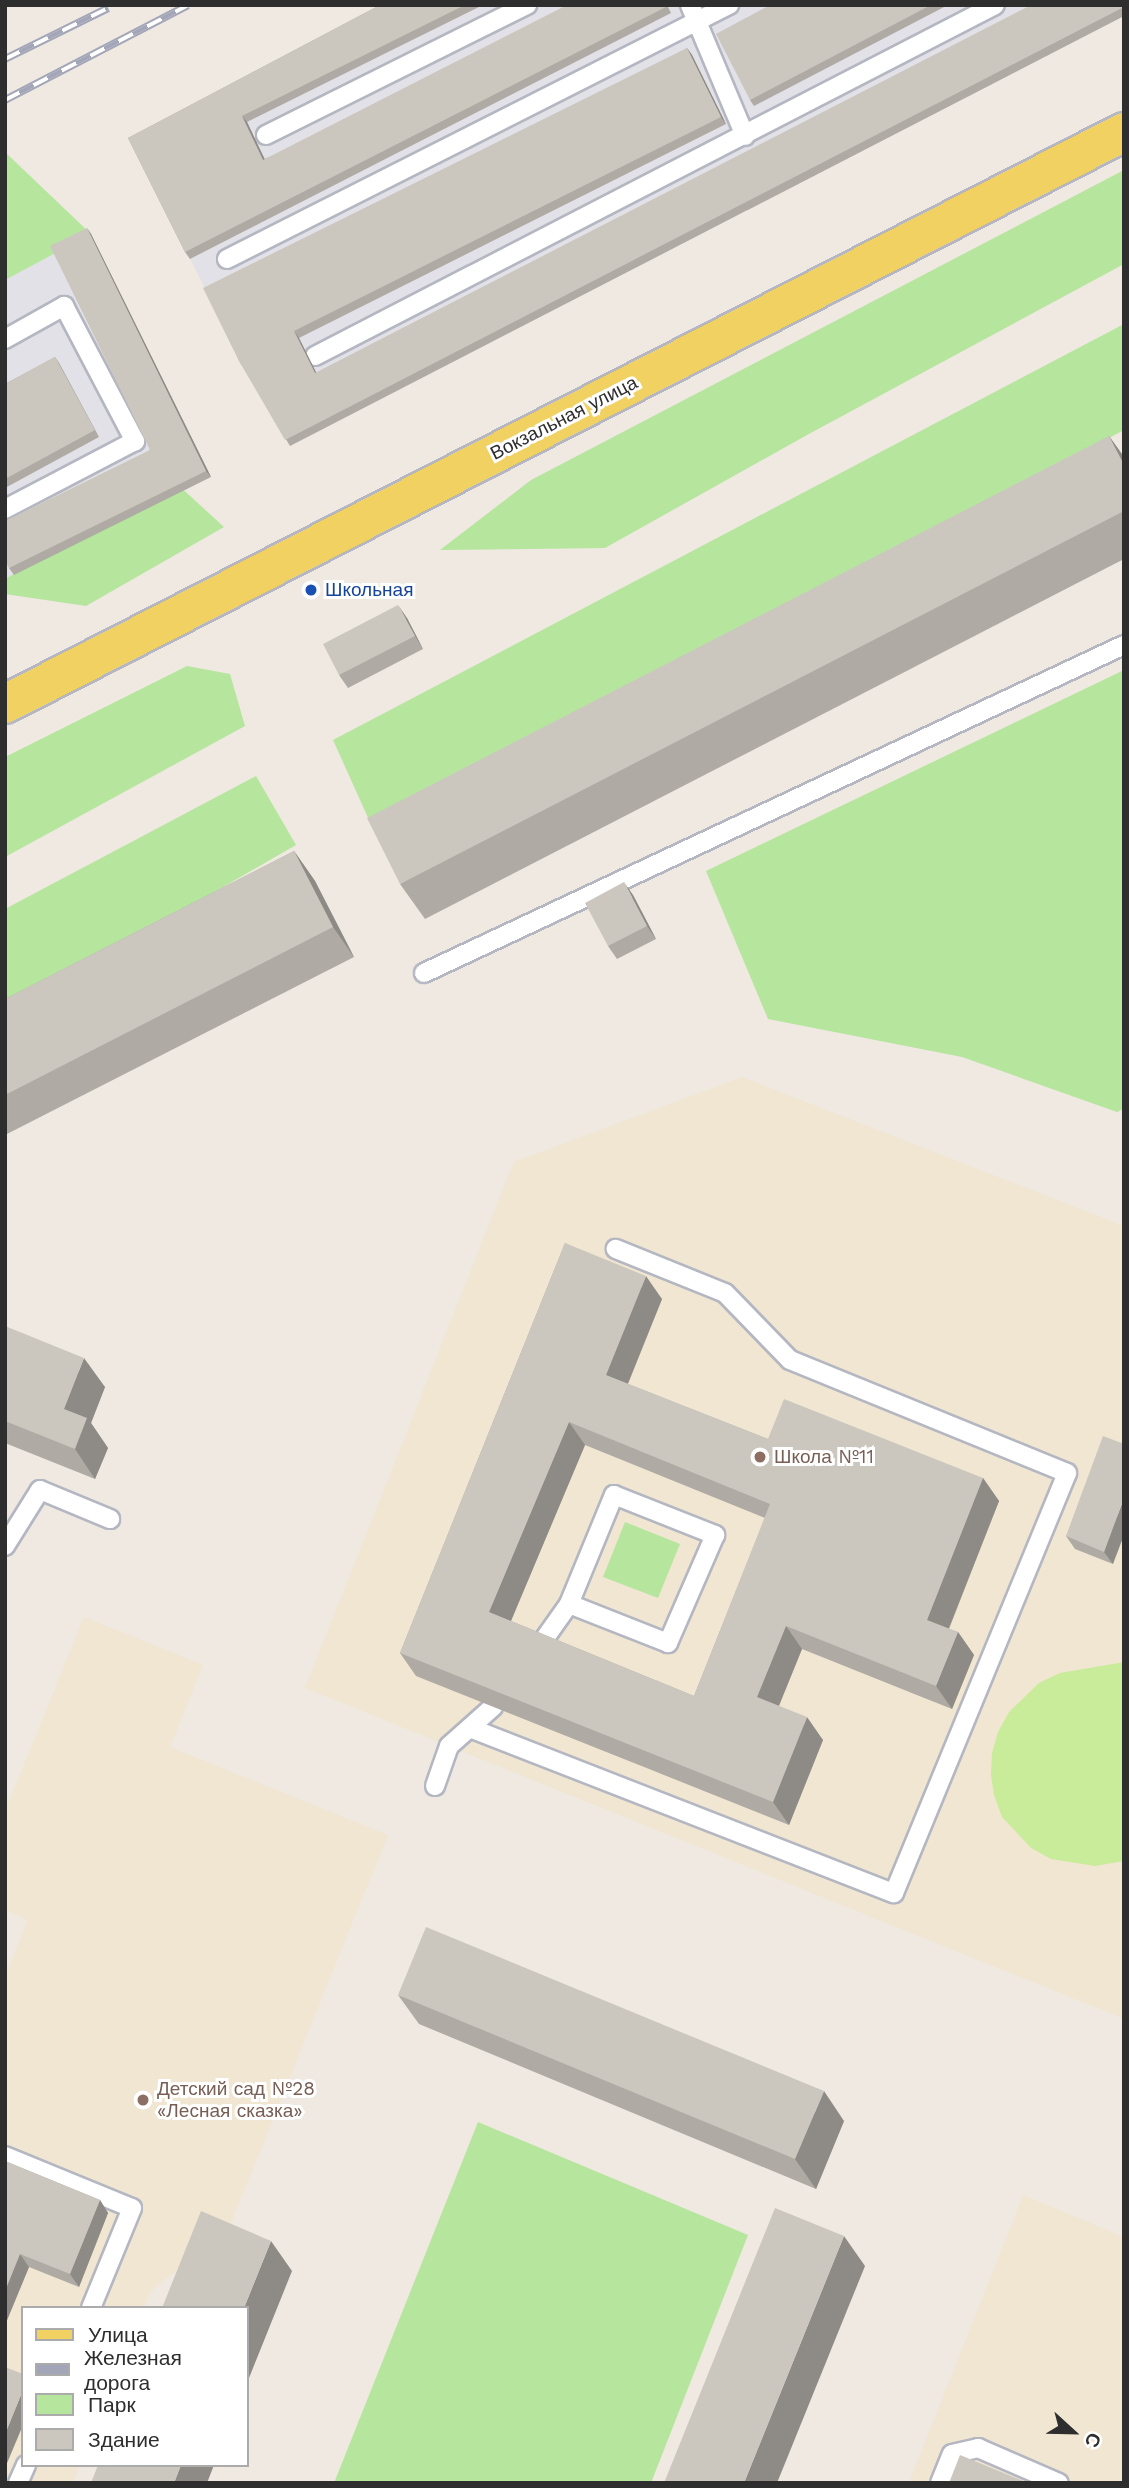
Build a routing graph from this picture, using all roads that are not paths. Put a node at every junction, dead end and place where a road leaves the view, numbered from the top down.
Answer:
1 (527, 5) edge
2 (690, 5) edge
3 (730, 5) edge
4 (995, 5) edge
5 (697, 23) junction
6 (1124, 132) edge
7 (266, 135) dead end
8 (745, 136) junction
9 (227, 259) dead end
10 (5, 338) edge
11 (315, 356) dead end
12 (5, 509) edge
13 (1124, 645) edge
14 (6, 703) edge
15 (424, 973) dead end
16 (616, 1249) dead end
17 (110, 1519) dead end
18 (5, 1546) edge
19 (569, 1604) junction
20 (538, 1648) edge
21 (493, 1707) edge
22 (470, 1728) junction
23 (435, 1786) dead end
24 (5, 2156) edge
25 (92, 2306) edge
26 (25, 2467) edge
27 (18, 2483) edge
28 (940, 2483) edge
29 (1059, 2483) edge

1 - 7 lane
2 - 5 lane
3 - 5 lane
4 - 8 lane
5 - 8 lane
5 - 9 lane
6 - 14 main road, Вокзальная улица
8 - 11 lane
10 - 12 lane
13 - 15 lane
16 - 22 lane
17 - 18 lane
19 - 19 lane
19 - 20 lane
21 - 22 lane
22 - 23 lane
24 - 25 lane
26 - 27 lane
28 - 29 lane

